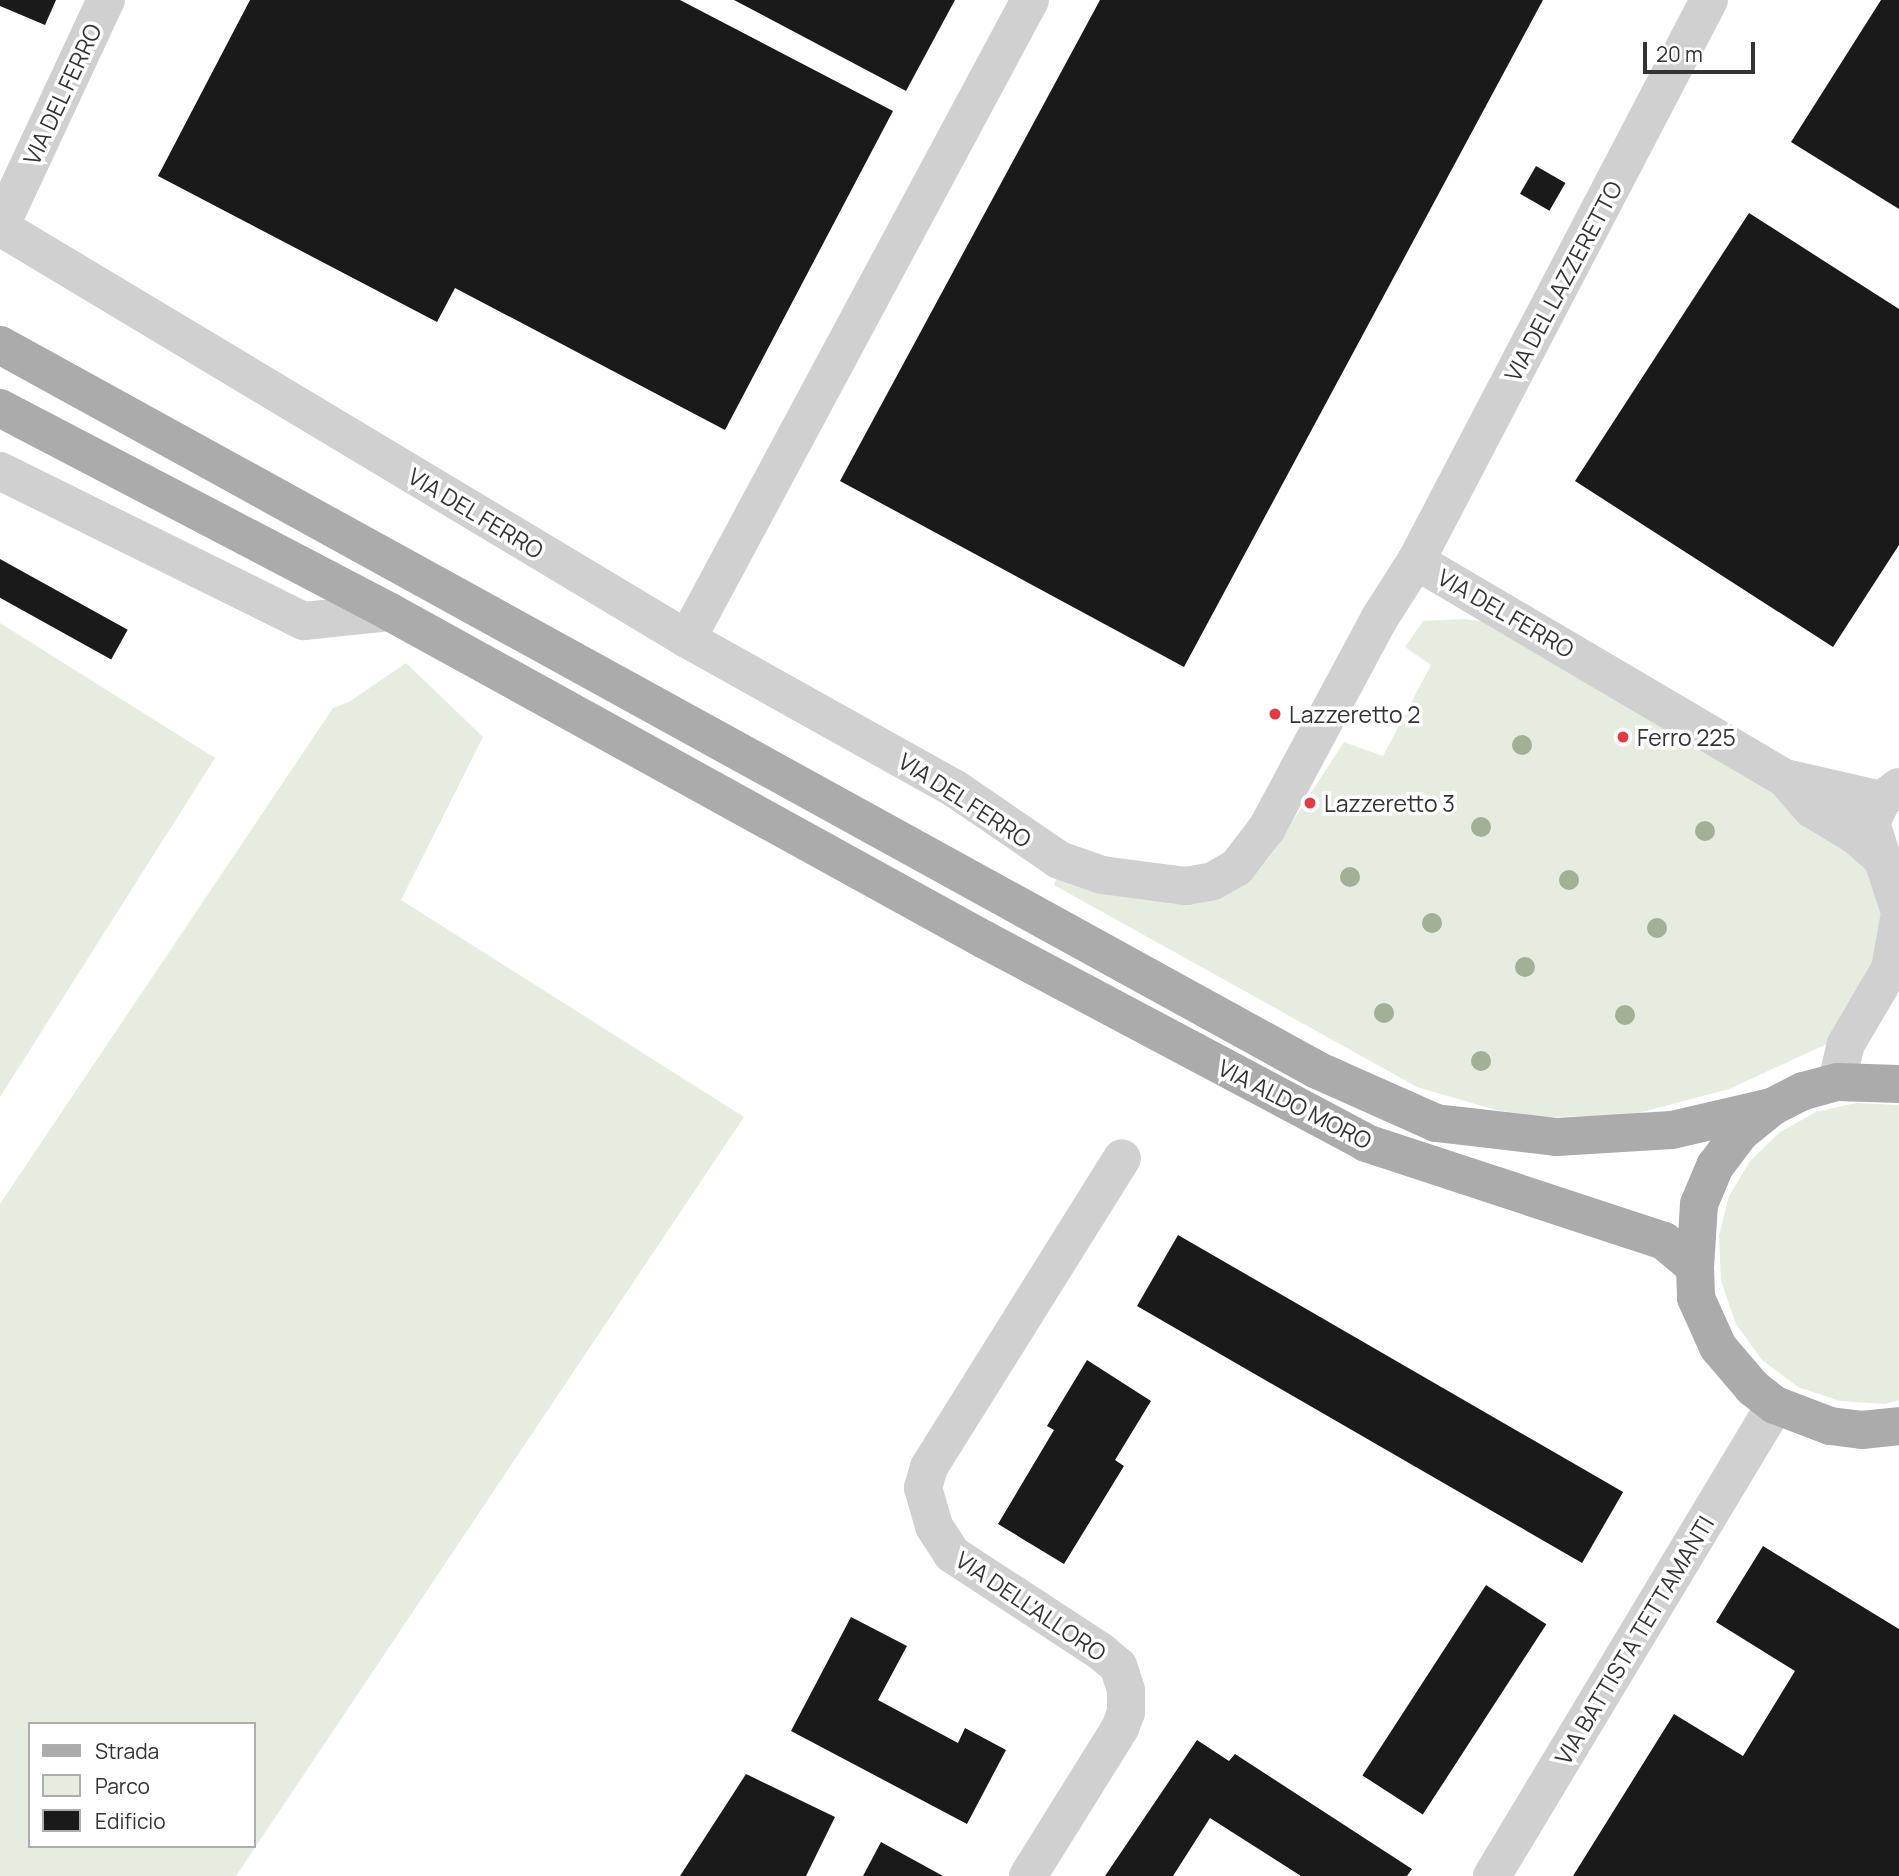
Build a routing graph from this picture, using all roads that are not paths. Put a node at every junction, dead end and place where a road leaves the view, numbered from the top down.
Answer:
1 (106, 0) edge
2 (1030, 0) edge
3 (1709, 0) edge
4 (0, 227) edge
5 (0, 345) edge
6 (0, 408) edge
7 (0, 471) edge
8 (1416, 561) junction
9 (390, 612) junction
10 (687, 639) junction
11 (1785, 778) junction
12 (1890, 794) edge
13 (1883, 859) junction
14 (1899, 909) edge
15 (1899, 919) edge
16 (1837, 1082) junction
17 (1899, 1084) edge
18 (1772, 1107) junction
19 (1122, 1158) dead end
20 (1695, 1266) junction
21 (1775, 1405) junction
22 (1880, 1428) edge
23 (1899, 1455) edge
24 (1028, 1876) edge
25 (1492, 1876) edge

1 - 4 street, VIA DEL FERRO
2 - 10 street
3 - 8 street, VIA DEL LAZZERETTO
4 - 10 street, VIA DEL FERRO
5 - 18 main road, VIA ALDO MORO
6 - 9 main road
7 - 9 street
8 - 10 street, VIA DEL FERRO
8 - 11 street, VIA DEL FERRO
9 - 20 main road, VIA ALDO MORO
11 - 12 street, VIA DEL FERRO
11 - 13 street, VIA DEL FERRO
12 - 13 street
13 - 14 street
15 - 16 street
16 - 17 main road, VIA ALDO MORO
16 - 18 main road, VIA ALDO MORO
18 - 20 main road, VIA ALDO MORO
19 - 24 street, VIA DELL'ALLORO
20 - 21 main road, VIA ALDO MORO
21 - 22 main road, VIA ALDO MORO
21 - 25 street, VIA BATTISTA TETTAMANTI
22 - 23 main road, VIA ALDO MORO

